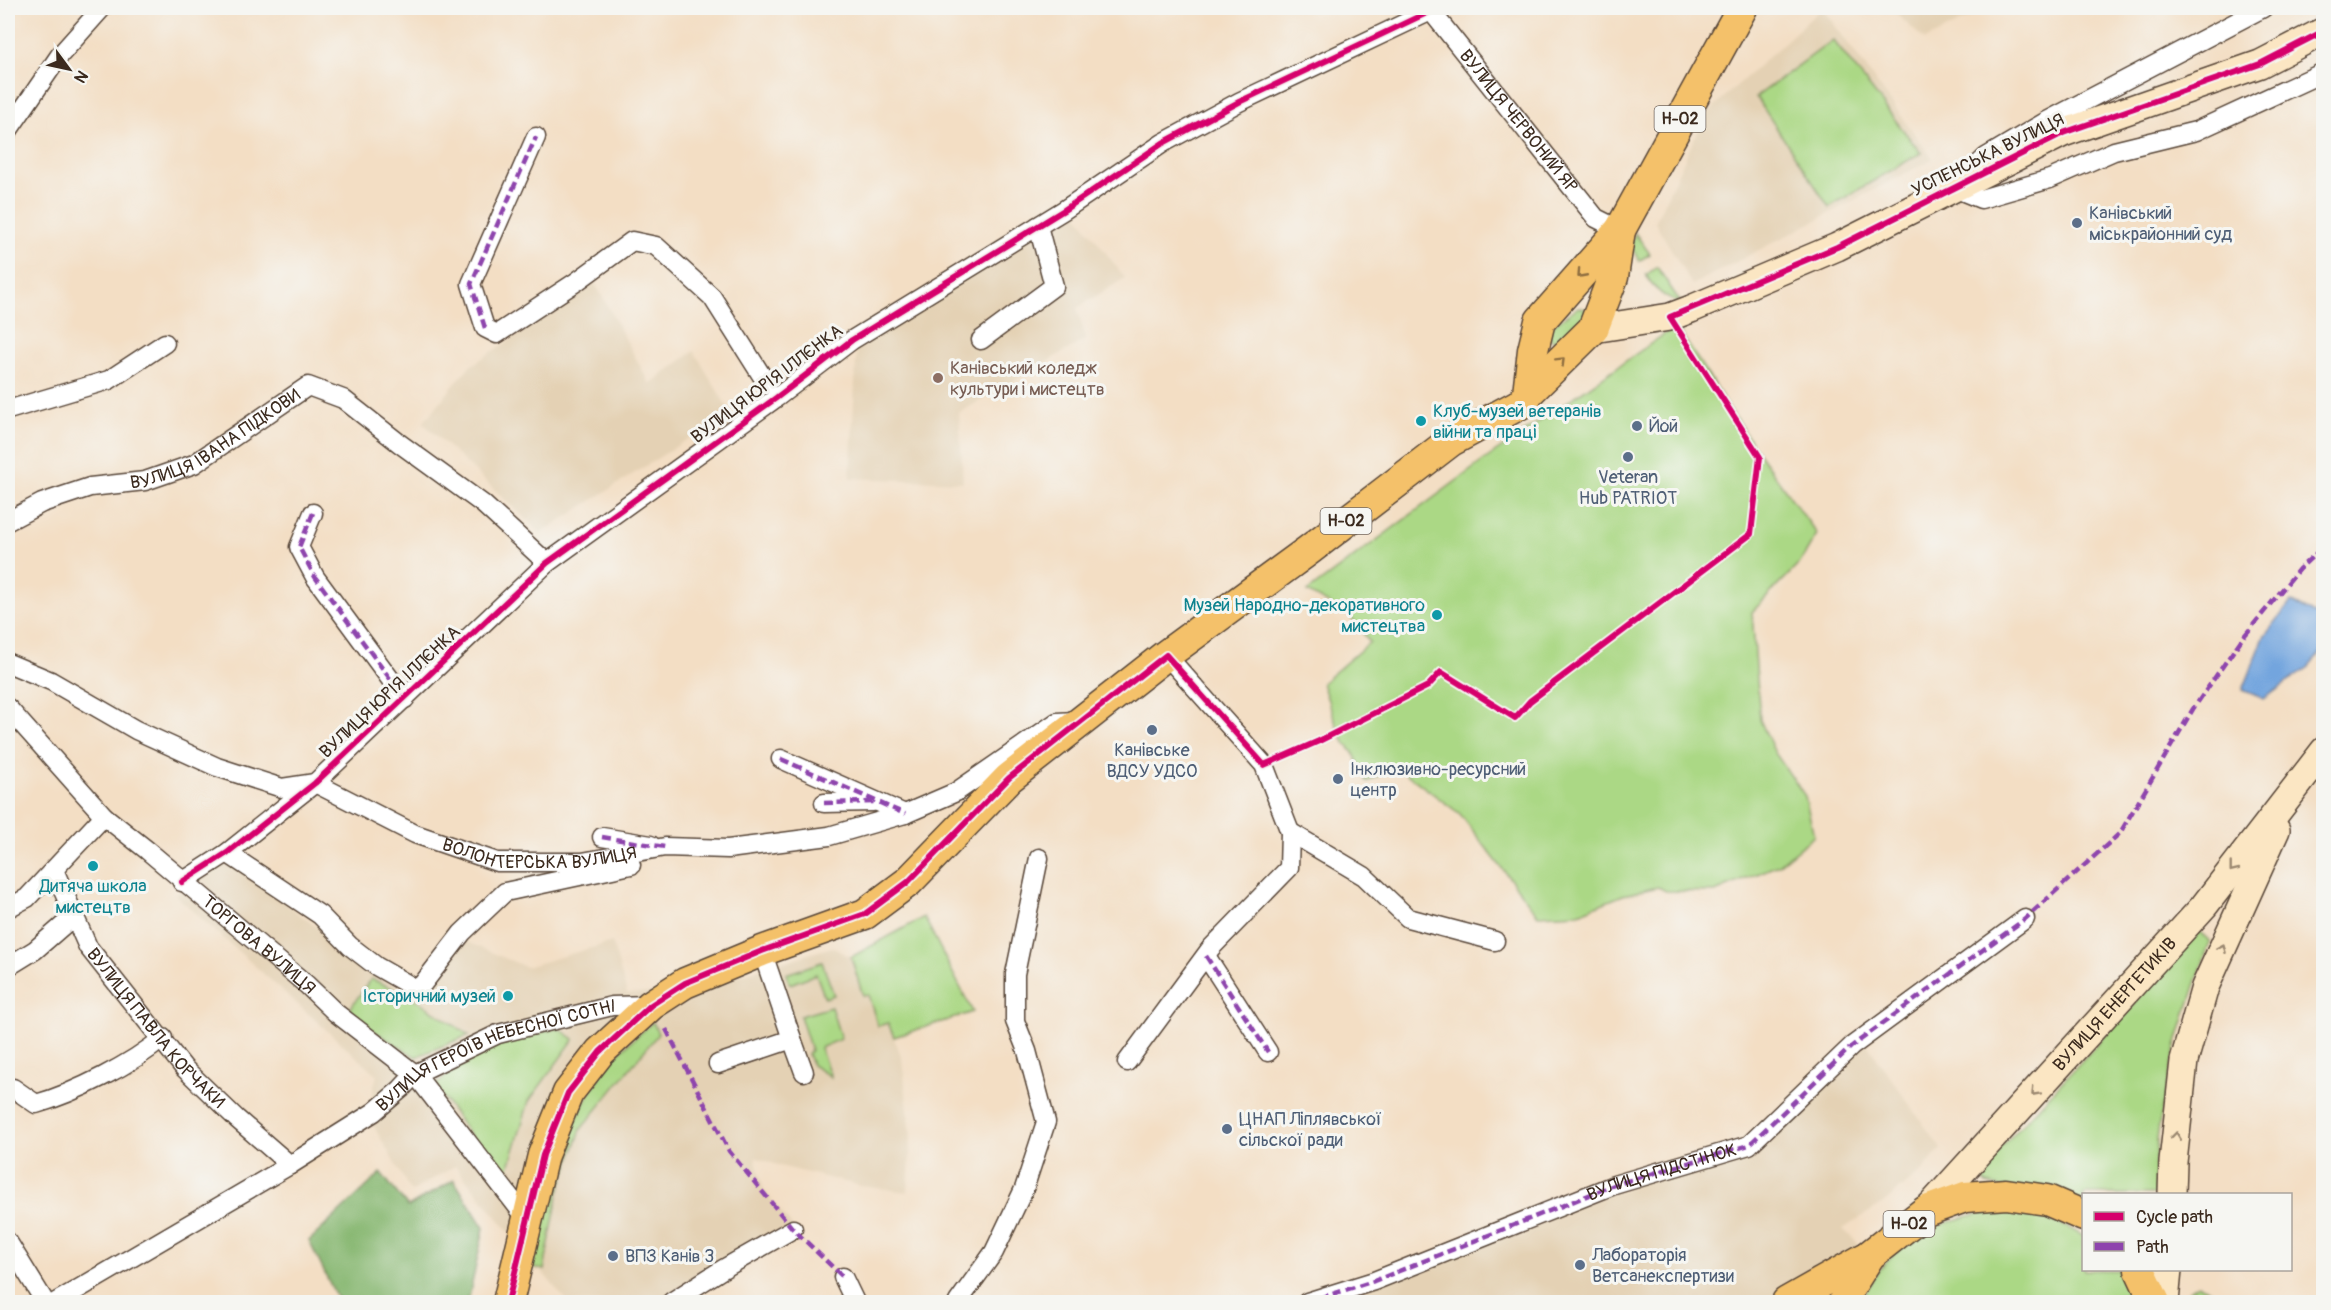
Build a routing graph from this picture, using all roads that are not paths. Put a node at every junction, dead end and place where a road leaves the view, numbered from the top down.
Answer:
1 (102, 8) edge
2 (1742, 8) edge
3 (2263, 8) edge
4 (1429, 9) edge
5 (2324, 31) edge
6 (2324, 72) edge
7 (8, 131) edge
8 (537, 137) dead end
9 (1954, 188) junction
10 (1038, 226) junction
11 (1620, 230) junction
12 (1593, 329) junction
13 (981, 340) dead end
14 (165, 343) dead end
15 (767, 384) dead end
16 (1528, 393) junction
17 (8, 410) edge
18 (313, 513) dead end
19 (8, 521) edge
20 (547, 563) junction
21 (1166, 655) junction
22 (8, 663) edge
23 (405, 699) junction
24 (8, 708) edge
25 (1083, 720) junction
26 (2324, 751) edge
27 (781, 759) dead end
28 (315, 783) junction
29 (2295, 788) junction
30 (878, 802) junction
31 (824, 803) dead end
32 (905, 814) junction
33 (104, 816) junction
34 (1290, 832) junction
35 (602, 837) dead end
36 (664, 847) junction
37 (688, 848) junction
38 (227, 853) junction
39 (1039, 858) dead end
40 (54, 870) junction
41 (182, 882) junction
42 (8, 908) edge
43 (74, 916) junction
44 (2025, 919) dead end
45 (1496, 940) dead end
46 (762, 951) junction
47 (1206, 956) junction
48 (9, 966) dead end
49 (651, 1005) junction
50 (162, 1038) junction
51 (792, 1040) junction
52 (1268, 1052) dead end
53 (1127, 1062) dead end
54 (718, 1064) dead end
55 (804, 1072) dead end
56 (414, 1074) junction
57 (8, 1089) edge
58 (290, 1165) junction
59 (2172, 1193) edge
60 (1926, 1211) junction
61 (2082, 1215) edge
62 (527, 1219) junction
63 (793, 1229) dead end
64 (8, 1242) edge
65 (1870, 1255) junction
66 (2141, 1271) edge
67 (2168, 1271) edge
68 (843, 1277) dead end
69 (45, 1302) edge
70 (56, 1302) edge
71 (508, 1302) edge
72 (671, 1302) edge
73 (855, 1302) edge
74 (958, 1302) edge
75 (1307, 1302) edge
76 (1787, 1302) edge
77 (1844, 1302) edge
78 (2156, 1302) edge
79 (2165, 1302) edge

1 - 7 street
2 - 11 main road, Н-02
3 - 9 street
4 - 10 street, ВУЛИЦЯ ЮРІЯ ІЛЛЄНКА
4 - 11 street, ВУЛИЦЯ ЧЕРВОНИЙ ЯР
5 - 9 main road, УСПЕНСЬКА ВУЛИЦЯ
6 - 9 street
8 - 15 street
9 - 12 main road, УСПЕНСЬКА ВУЛИЦЯ
10 - 13 street
10 - 20 street, ВУЛИЦЯ ЮРІЯ ІЛЛЄНКА
11 - 12 main road, Н-02
11 -> 16 main road, Н-02
16 -> 12 main road, Н-02
14 - 17 street
16 - 21 main road, Н-02
18 - 23 street
19 - 20 street, ВУЛИЦЯ ІВАНА ПІДКОВИ
20 - 23 street, ВУЛИЦЯ ЮРІЯ ІЛЛЄНКА
21 - 25 main road, Н-02
21 - 34 street
22 - 28 street
23 - 28 street, ВУЛИЦЯ ЮРІЯ ІЛЛЄНКА
24 - 33 street, ТОРГОВА ВУЛИЦЯ
25 - 32 street, ВОЛОНТЕРСЬКА ВУЛИЦЯ
25 - 46 main road, Н-02
26 - 29 main road, ВУЛИЦЯ ЕНЕРГЕТИКІВ
27 - 30 street
28 - 36 street, ВОЛОНТЕРСЬКА ВУЛИЦЯ
28 - 38 street, ВУЛИЦЯ ЮРІЯ ІЛЛЄНКА
59 -> 29 main road, ВУЛИЦЯ ЕНЕРГЕТИКІВ
29 -> 60 main road, ВУЛИЦЯ ЕНЕРГЕТИКІВ
30 - 31 street
30 - 32 street
32 - 37 street, ВОЛОНТЕРСЬКА ВУЛИЦЯ
33 - 40 street
33 - 41 street, ТОРГОВА ВУЛИЦЯ
34 - 45 street
34 - 47 street
35 - 36 street
36 - 37 street, ВОЛОНТЕРСЬКА ВУЛИЦЯ
37 - 38 street
38 - 41 street, ВУЛИЦЯ ЮРІЯ ІЛЛЄНКА
39 - 74 street
40 - 42 street
40 - 43 street, ВУЛИЦЯ ПАВЛА КОРЧАКИ
41 - 56 street, ТОРГОВА ВУЛИЦЯ
43 - 48 street
43 - 50 street, ВУЛИЦЯ ПАВЛА КОРЧАКИ
44 - 75 street, ВУЛИЦЯ ПІДСТІНОК
46 - 49 main road, Н-02
46 - 51 street
47 - 52 street
47 - 53 street
49 - 56 street, ВУЛИЦЯ ГЕРОЇВ НЕБЕСНОЇ СОТНІ
49 - 62 main road, Н-02
50 - 57 street
50 - 58 street, ВУЛИЦЯ ПАВЛА КОРЧАКИ
51 - 54 street
51 - 55 street
56 - 58 street, ВУЛИЦЯ ГЕРОЇВ НЕБЕСНОЇ СОТНІ
56 - 62 street, ТОРГОВА ВУЛИЦЯ
58 - 70 street, ВУЛИЦЯ ГЕРОЇВ НЕБЕСНОЇ СОТНІ
60 - 61 main road, Н-02
60 - 65 main road, Н-02
62 - 71 main road, Н-02
63 - 72 street
64 - 69 street
65 - 76 main road, Н-02
65 - 77 main road, Н-02
66 - 78 main road
67 - 79 main road
68 - 73 street

